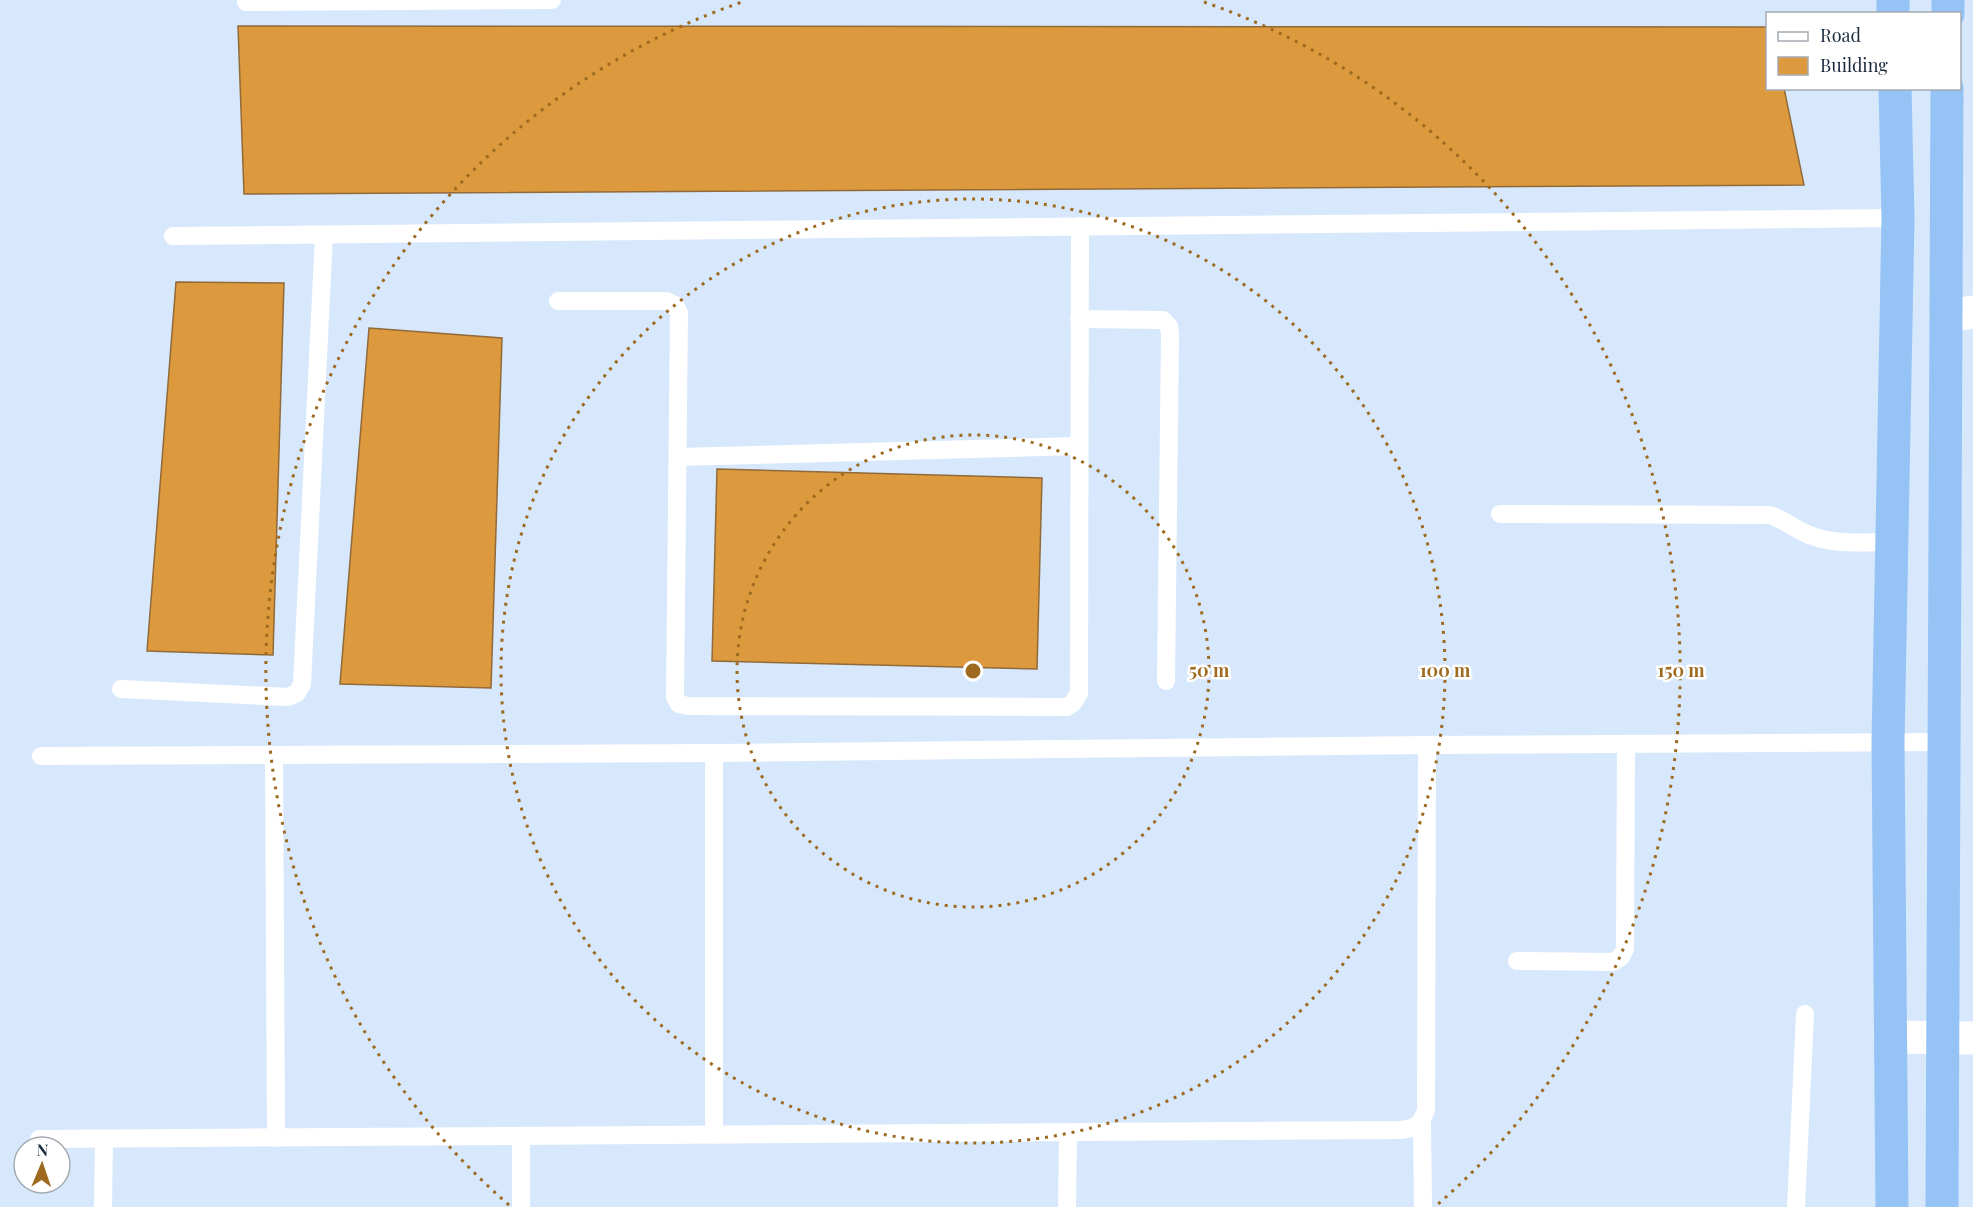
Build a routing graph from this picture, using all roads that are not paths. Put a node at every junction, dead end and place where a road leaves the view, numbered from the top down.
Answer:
1 (552, 0) edge
2 (246, 2) dead end
3 (1895, 90) edge
4 (1947, 90) edge
5 (1898, 218) junction
6 (1080, 226) junction
7 (324, 235) junction
8 (173, 236) dead end
9 (558, 301) dead end
10 (1960, 314) edge
11 (1079, 319) junction
12 (1079, 446) junction
13 (678, 457) junction
14 (1500, 514) dead end
15 (1892, 542) junction
16 (1166, 681) dead end
17 (120, 689) dead end
18 (1944, 742) junction
19 (1888, 743) junction
20 (1626, 744) junction
21 (1427, 745) junction
22 (714, 753) junction
23 (274, 755) junction
24 (41, 756) dead end
25 (1517, 961) dead end
26 (1805, 1014) dead end
27 (1890, 1037) junction
28 (1957, 1039) edge
29 (1422, 1123) junction
30 (1068, 1133) junction
31 (714, 1135) junction
32 (521, 1136) junction
33 (276, 1138) junction
34 (72, 1139) edge
35 (104, 1139) junction
36 (103, 1207) edge
37 (521, 1207) edge
38 (1067, 1207) edge
39 (1423, 1207) edge
40 (1797, 1207) edge
41 (1892, 1207) edge
42 (1942, 1207) edge

1 - 2 lane
3 - 5 highway
4 - 10 highway
5 - 6 lane
5 - 15 highway
6 - 7 lane
6 - 11 lane
7 - 8 lane
7 - 17 lane
9 - 13 lane
10 - 18 highway
11 - 12 lane
11 - 16 lane
12 - 13 lane
12 - 13 lane
14 - 15 lane
15 - 19 highway
18 - 19 lane
18 - 28 highway
19 - 20 lane
19 - 27 highway
20 - 21 lane
20 - 25 lane
21 - 22 lane
21 - 29 lane
22 - 23 lane
22 - 31 lane
23 - 24 lane
23 - 33 lane
26 - 40 lane
27 - 28 street
27 - 41 highway
28 - 42 highway
29 - 30 lane
29 - 39 lane
30 - 31 lane
30 - 38 lane
31 - 32 lane
32 - 33 lane
32 - 37 lane
33 - 35 lane
34 - 35 lane
35 - 36 lane

